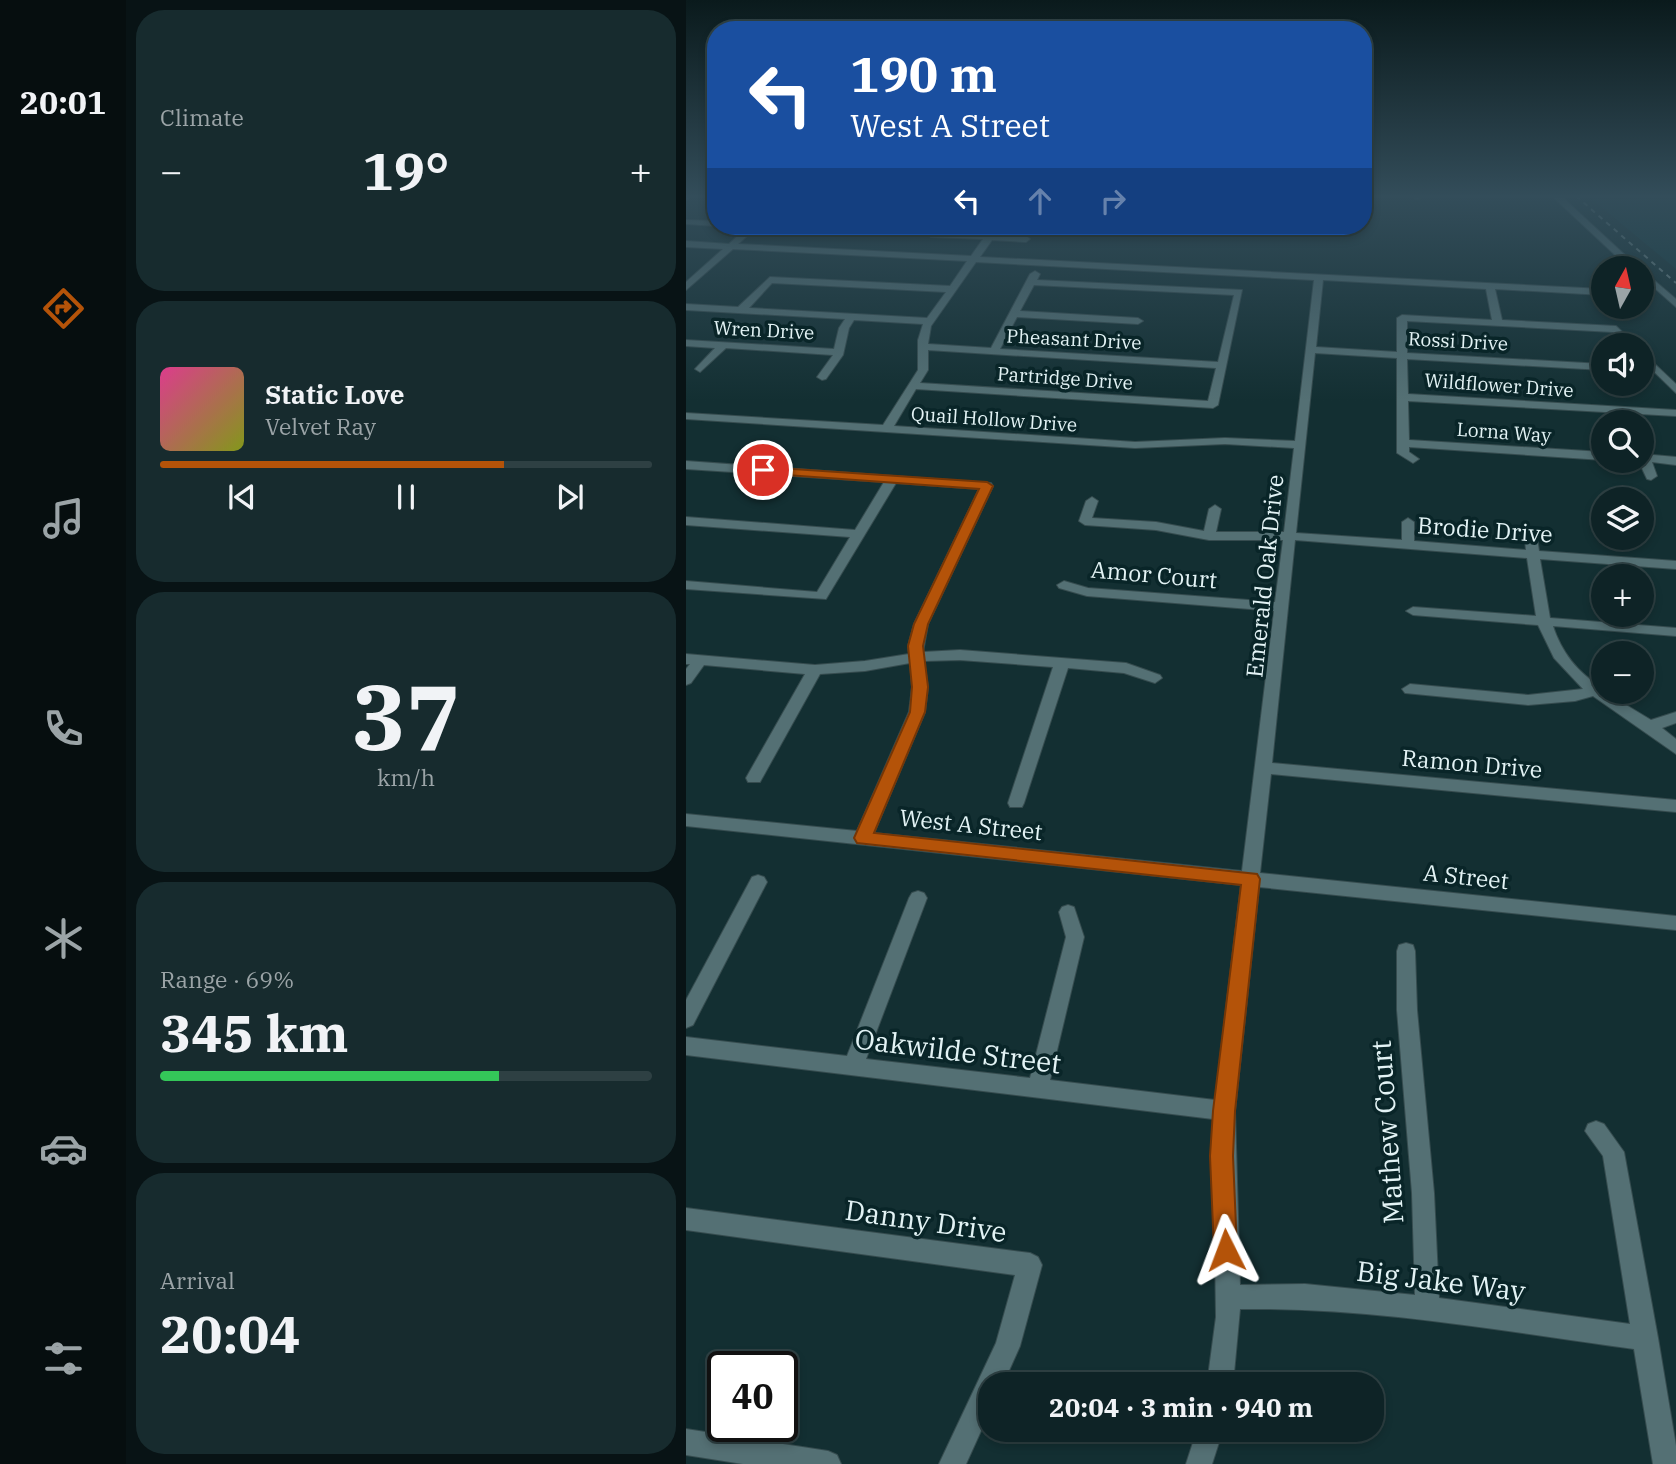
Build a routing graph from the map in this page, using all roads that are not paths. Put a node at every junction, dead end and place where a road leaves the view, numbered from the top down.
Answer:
1 (710, 264) edge
2 (968, 264) edge
3 (1040, 264) edge
4 (1067, 264) edge
5 (1319, 277) junction
6 (1031, 282) junction
7 (1654, 282) edge
8 (686, 286) edge
9 (1490, 286) junction
10 (951, 289) junction
11 (1591, 291) edge
12 (1654, 294) edge
13 (1672, 295) edge
14 (1676, 304) edge
15 (686, 307) edge
16 (741, 310) junction
17 (1015, 314) junction
18 (851, 317) junction
19 (929, 321) junction
20 (1138, 321) dead end
21 (1497, 323) junction
22 (1619, 333) edge
23 (686, 343) edge
24 (724, 345) junction
25 (923, 347) junction
26 (1311, 350) junction
27 (994, 351) junction
28 (839, 352) junction
29 (1402, 355) junction
30 (1222, 365) junction
31 (1591, 366) edge
32 (700, 369) dead end
33 (1656, 370) edge
34 (822, 377) dead end
35 (914, 386) junction
36 (1676, 390) edge
37 (1403, 397) junction
38 (1676, 414) edge
39 (686, 416) edge
40 (886, 429) junction
41 (1404, 443) junction
42 (1300, 445) junction
43 (1528, 451) junction
44 (1591, 455) edge
45 (1413, 459) dead end
46 (1654, 459) edge
47 (1676, 461) edge
48 (686, 465) edge
49 (1531, 468) dead end
50 (1650, 473) edge
51 (1651, 476) dead end
52 (892, 480) junction
53 (1092, 501) dead end
54 (1215, 509) dead end
55 (686, 521) edge
56 (1408, 522) dead end
57 (1530, 531) dead end
58 (858, 534) junction
59 (1209, 536) junction
60 (1290, 536) junction
61 (1408, 545) junction
62 (1534, 554) junction
63 (1676, 565) edge
64 (686, 585) edge
65 (1064, 585) dead end
66 (1282, 607) junction
67 (1413, 611) dead end
68 (1545, 622) junction
69 (1676, 632) edge
70 (916, 657) junction
71 (693, 660) edge
72 (1062, 663) junction
73 (815, 670) junction
74 (1155, 678) dead end
75 (686, 680) edge
76 (1591, 685) edge
77 (1410, 689) dead end
78 (1591, 691) edge
79 (1617, 704) edge
80 (1676, 717) edge
81 (1650, 726) junction
82 (1676, 748) edge
83 (1264, 768) junction
84 (754, 779) dead end
85 (1016, 803) dead end
86 (1676, 806) edge
87 (686, 820) edge
88 (863, 838) junction
89 (1251, 879) junction
90 (758, 882) dead end
91 (918, 898) dead end
92 (1068, 912) dead end
93 (1676, 923) edge
94 (1406, 951) dead end
95 (686, 1019) edge
96 (686, 1046) edge
97 (853, 1066) junction
98 (1038, 1088) junction
99 (1224, 1111) junction
100 (1596, 1131) dead end
101 (686, 1219) edge
102 (1228, 1297) junction
103 (1427, 1308) junction
104 (1646, 1338) junction
105 (1222, 1372) edge
106 (686, 1442) edge
107 (1206, 1442) edge
108 (828, 1464) edge
109 (952, 1464) edge
110 (1199, 1464) edge
111 (1666, 1464) edge

1 - 8 street
2 - 10 street
3 - 6 street
4 - 5 street
5 - 9 street
5 - 26 street, Emerald Oak Drive
6 - 17 street
6 - 30 street
7 - 13 street
9 - 11 street
9 - 21 street
10 - 16 street
10 - 19 street
12 - 13 street
13 - 14 street
15 - 16 street
16 - 18 street
17 - 20 street
17 - 27 street
18 - 19 street
18 - 28 street
19 - 25 street
21 - 22 street
21 - 29 street
23 - 24 street, Wren Drive
24 - 28 street, Wren Drive
24 - 32 street
25 - 27 street, Pheasant Drive
25 - 35 street
26 - 29 street, Rossi Drive
26 - 42 street, Emerald Oak Drive
27 - 30 street, Pheasant Drive
28 - 34 street
29 - 31 street, Rossi Drive
29 - 37 street
30 - 35 street, Partridge Drive
33 - 36 street
35 - 40 street
37 - 38 street, Wildflower Drive
37 - 41 street
39 - 40 street, Quail Hollow Drive
40 - 42 street, Quail Hollow Drive
41 - 43 street, Lorna Way
41 - 45 street
42 - 60 street, Emerald Oak Drive
43 - 44 street, Lorna Way
43 - 49 street
46 - 47 street
48 - 52 street
50 - 51 street
52 - 58 street
52 - 70 street
53 - 59 street, Brodie Drive
54 - 59 street
55 - 58 street
56 - 61 street
57 - 62 street
58 - 64 street
59 - 60 street, Brodie Drive
60 - 61 street, Brodie Drive
60 - 66 street, Emerald Oak Drive
61 - 62 street, Brodie Drive
62 - 63 street, Brodie Drive
62 - 68 street
65 - 66 street, Amor Court
66 - 83 street, Emerald Oak Drive
67 - 68 street
68 - 69 street
68 - 76 street
70 - 72 street
70 - 73 street
70 - 88 street
71 - 73 street
71 - 75 street
72 - 74 street
72 - 85 street
73 - 84 street
77 - 78 street
79 - 81 street
80 - 81 street
81 - 82 street
83 - 86 street, Ramon Drive
83 - 89 street, Emerald Oak Drive
87 - 88 street, West A Street
88 - 89 street, West A Street
89 - 93 street, A Street
89 - 99 street, Emerald Oak Drive
90 - 95 street
91 - 97 street
92 - 98 street
94 - 103 street, Mathew Court
96 - 97 street, Oakwilde Street
97 - 98 street, Oakwilde Street
98 - 99 street, Oakwilde Street
99 - 102 street, Emerald Oak Drive
100 - 104 street
101 - 109 street, Danny Drive
102 - 103 street, Big Jake Way
102 - 105 street, Emerald Oak Drive
103 - 104 street, Big Jake Way
104 - 111 street
106 - 108 street
107 - 110 street

